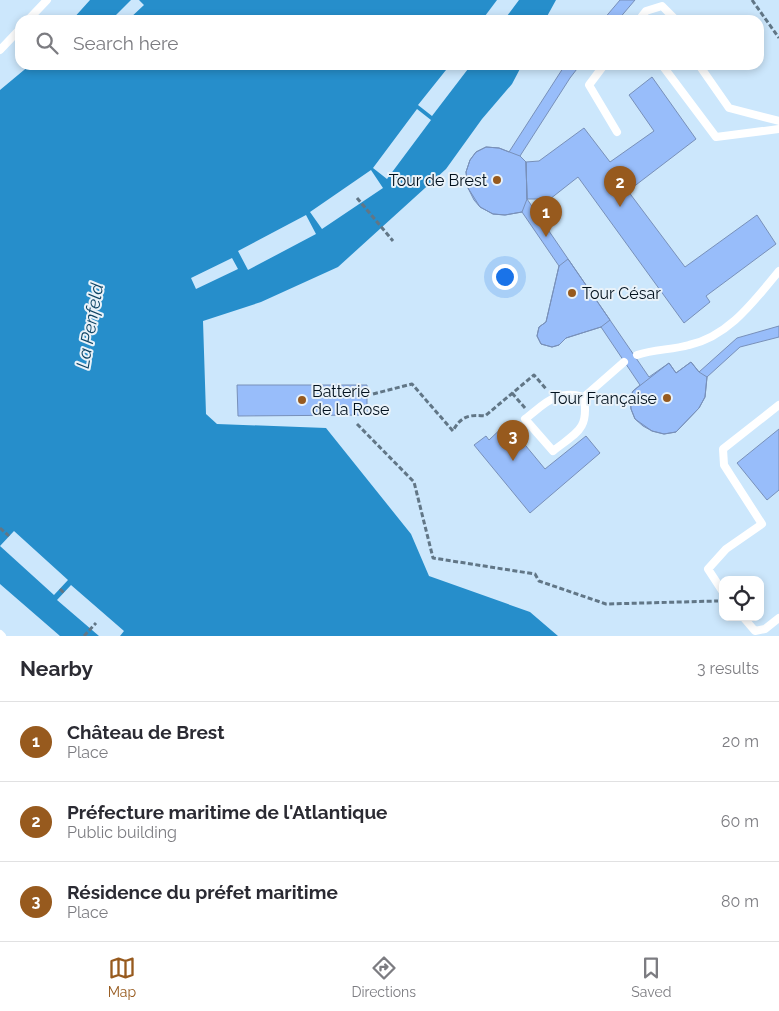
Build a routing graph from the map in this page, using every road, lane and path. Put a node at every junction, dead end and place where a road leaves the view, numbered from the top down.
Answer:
1 (47, 0) edge
2 (752, 0) edge
3 (33, 15) edge
4 (643, 15) edge
5 (671, 15) edge
6 (763, 15) edge
7 (764, 17) edge
8 (15, 34) edge
9 (779, 38) edge
10 (0, 50) edge
11 (600, 70) edge
12 (666, 70) edge
13 (702, 70) edge
14 (779, 121) edge
15 (779, 129) edge
16 (617, 132) dead end
17 (357, 198) dead end
18 (393, 241) dead end
19 (779, 271) edge
20 (637, 355) dead end
21 (624, 362) dead end
22 (512, 393) junction
23 (373, 394) dead end
24 (584, 397) junction
25 (554, 398) junction
26 (779, 405) edge
27 (531, 415) junction
28 (357, 424) dead end
29 (0, 528) edge
30 (9, 536) dead end
31 (719, 586) edge
32 (60, 588) dead end
33 (64, 593) dead end
34 (719, 601) edge
35 (779, 618) edge
36 (746, 621) edge
37 (96, 623) dead end
38 (84, 636) edge

1 - 3 lane
2 - 6 path
4 - 5 lane
7 - 9 path
8 - 10 lane
11 - 16 lane
12 - 15 lane
13 - 14 lane
17 - 18 path
19 - 20 lane
21 - 24 lane
22 - 23 path
22 - 25 path
22 - 27 path
24 - 25 lane
24 - 27 lane
25 - 27 lane
26 - 31 lane
28 - 34 path
29 - 30 path
32 - 33 path
35 - 36 lane
37 - 38 path

